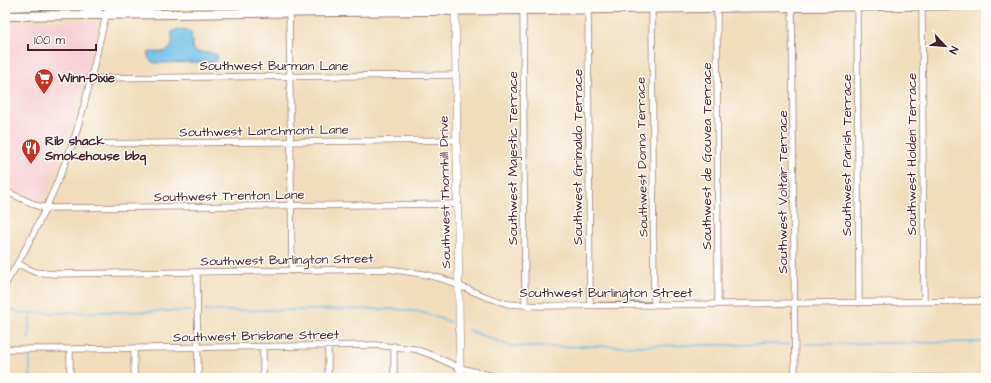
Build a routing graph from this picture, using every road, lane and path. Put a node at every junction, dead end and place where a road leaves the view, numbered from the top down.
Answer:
1 (54, 5) edge
2 (101, 5) edge
3 (150, 5) edge
4 (569, 5) edge
5 (977, 5) edge
6 (986, 5) edge
7 (792, 6) edge
8 (869, 6) edge
9 (922, 6) edge
10 (5, 7) edge
11 (590, 7) edge
12 (857, 7) junction
13 (456, 8) edge
14 (717, 8) junction
15 (289, 9) edge
16 (652, 9) junction
17 (523, 10) junction
18 (535, 10) junction
19 (106, 15) junction
20 (986, 15) edge
21 (5, 16) edge
22 (66, 16) junction
23 (456, 75) junction
24 (289, 77) junction
25 (91, 78) junction
26 (457, 140) junction
27 (290, 142) junction
28 (72, 144) junction
29 (5, 191) edge
30 (458, 204) junction
31 (291, 206) junction
32 (47, 208) junction
33 (18, 264) junction
34 (292, 271) junction
35 (198, 272) junction
36 (5, 285) edge
37 (458, 285) junction
38 (924, 302) junction
39 (986, 302) edge
40 (859, 303) junction
41 (718, 304) junction
42 (795, 304) junction
43 (525, 305) junction
44 (590, 305) junction
45 (654, 305) junction
46 (328, 346) junction
47 (394, 346) junction
48 (198, 347) junction
49 (263, 347) junction
50 (134, 348) junction
51 (5, 349) edge
52 (70, 350) junction
53 (460, 368) junction
54 (986, 377) edge
55 (70, 378) edge
56 (134, 378) edge
57 (198, 378) edge
58 (263, 378) edge
59 (328, 378) edge
60 (394, 378) edge
61 (460, 378) edge
62 (501, 378) edge
63 (795, 378) edge
64 (883, 378) edge
65 (925, 378) edge

1 - 10 main road
2 - 22 main road
3 - 19 main road
4 - 18 main road
5 - 9 main road
6 - 20 street
7 - 12 main road
7 - 14 main road
7 - 42 street, Southwest Voltair Terrace
8 - 9 main road
8 - 12 main road
9 - 38 street, Southwest Holden Terrace
11 - 16 main road
11 - 18 main road
11 - 44 street, Southwest Grimaldo Terrace
12 - 40 street, Southwest Parish Terrace
13 - 15 main road
13 - 17 main road
13 - 23 street, Southwest Thornhill Drive
14 - 16 main road
14 - 41 street, Southwest de Gouvea Terrace
15 - 19 main road
15 - 24 street
16 - 45 street, Southwest Donna Terrace
17 - 18 main road
17 - 43 street, Southwest Majestic Terrace
19 - 22 main road
19 - 25 street
21 - 22 main road
23 - 24 street, Southwest Burman Lane
23 - 26 street, Southwest Thornhill Drive
24 - 25 street, Southwest Burman Lane
24 - 27 street
25 - 28 street
26 - 27 street, Southwest Larchmont Lane
26 - 30 street, Southwest Thornhill Drive
27 - 28 street, Southwest Larchmont Lane
27 - 31 street
28 - 32 street
29 - 32 street, Southwest Trenton Lane
30 - 31 street, Southwest Trenton Lane
30 - 37 street, Southwest Thornhill Drive
31 - 32 street, Southwest Trenton Lane
31 - 34 street
32 - 33 street
33 - 35 street, Southwest Burlington Street
33 - 36 street
34 - 35 street, Southwest Burlington Street
34 - 37 street, Southwest Burlington Street
35 - 48 street
37 - 43 street, Southwest Burlington Street
37 - 53 street, Southwest Thornhill Drive
38 - 39 street, Southwest Burlington Street
38 - 40 street, Southwest Burlington Street
40 - 42 street, Southwest Burlington Street
41 - 42 street, Southwest Burlington Street
41 - 45 street, Southwest Burlington Street
42 - 63 street, Southwest Voltair Terrace
43 - 44 street, Southwest Burlington Street
44 - 45 street, Southwest Burlington Street
46 - 47 street, Southwest Brisbane Street
46 - 49 street, Southwest Brisbane Street
46 - 59 street
47 - 53 street, Southwest Brisbane Street
47 - 60 street
48 - 49 street, Southwest Brisbane Street
48 - 50 street, Southwest Brisbane Street
48 - 57 street
49 - 58 street
50 - 52 street, Southwest Brisbane Street
50 - 56 street
51 - 52 street, Southwest Brisbane Street
52 - 55 street
53 - 61 street, Southwest Thornhill Drive
53 - 62 street, Southwest Brisbane Street
54 - 65 street
64 - 65 street

